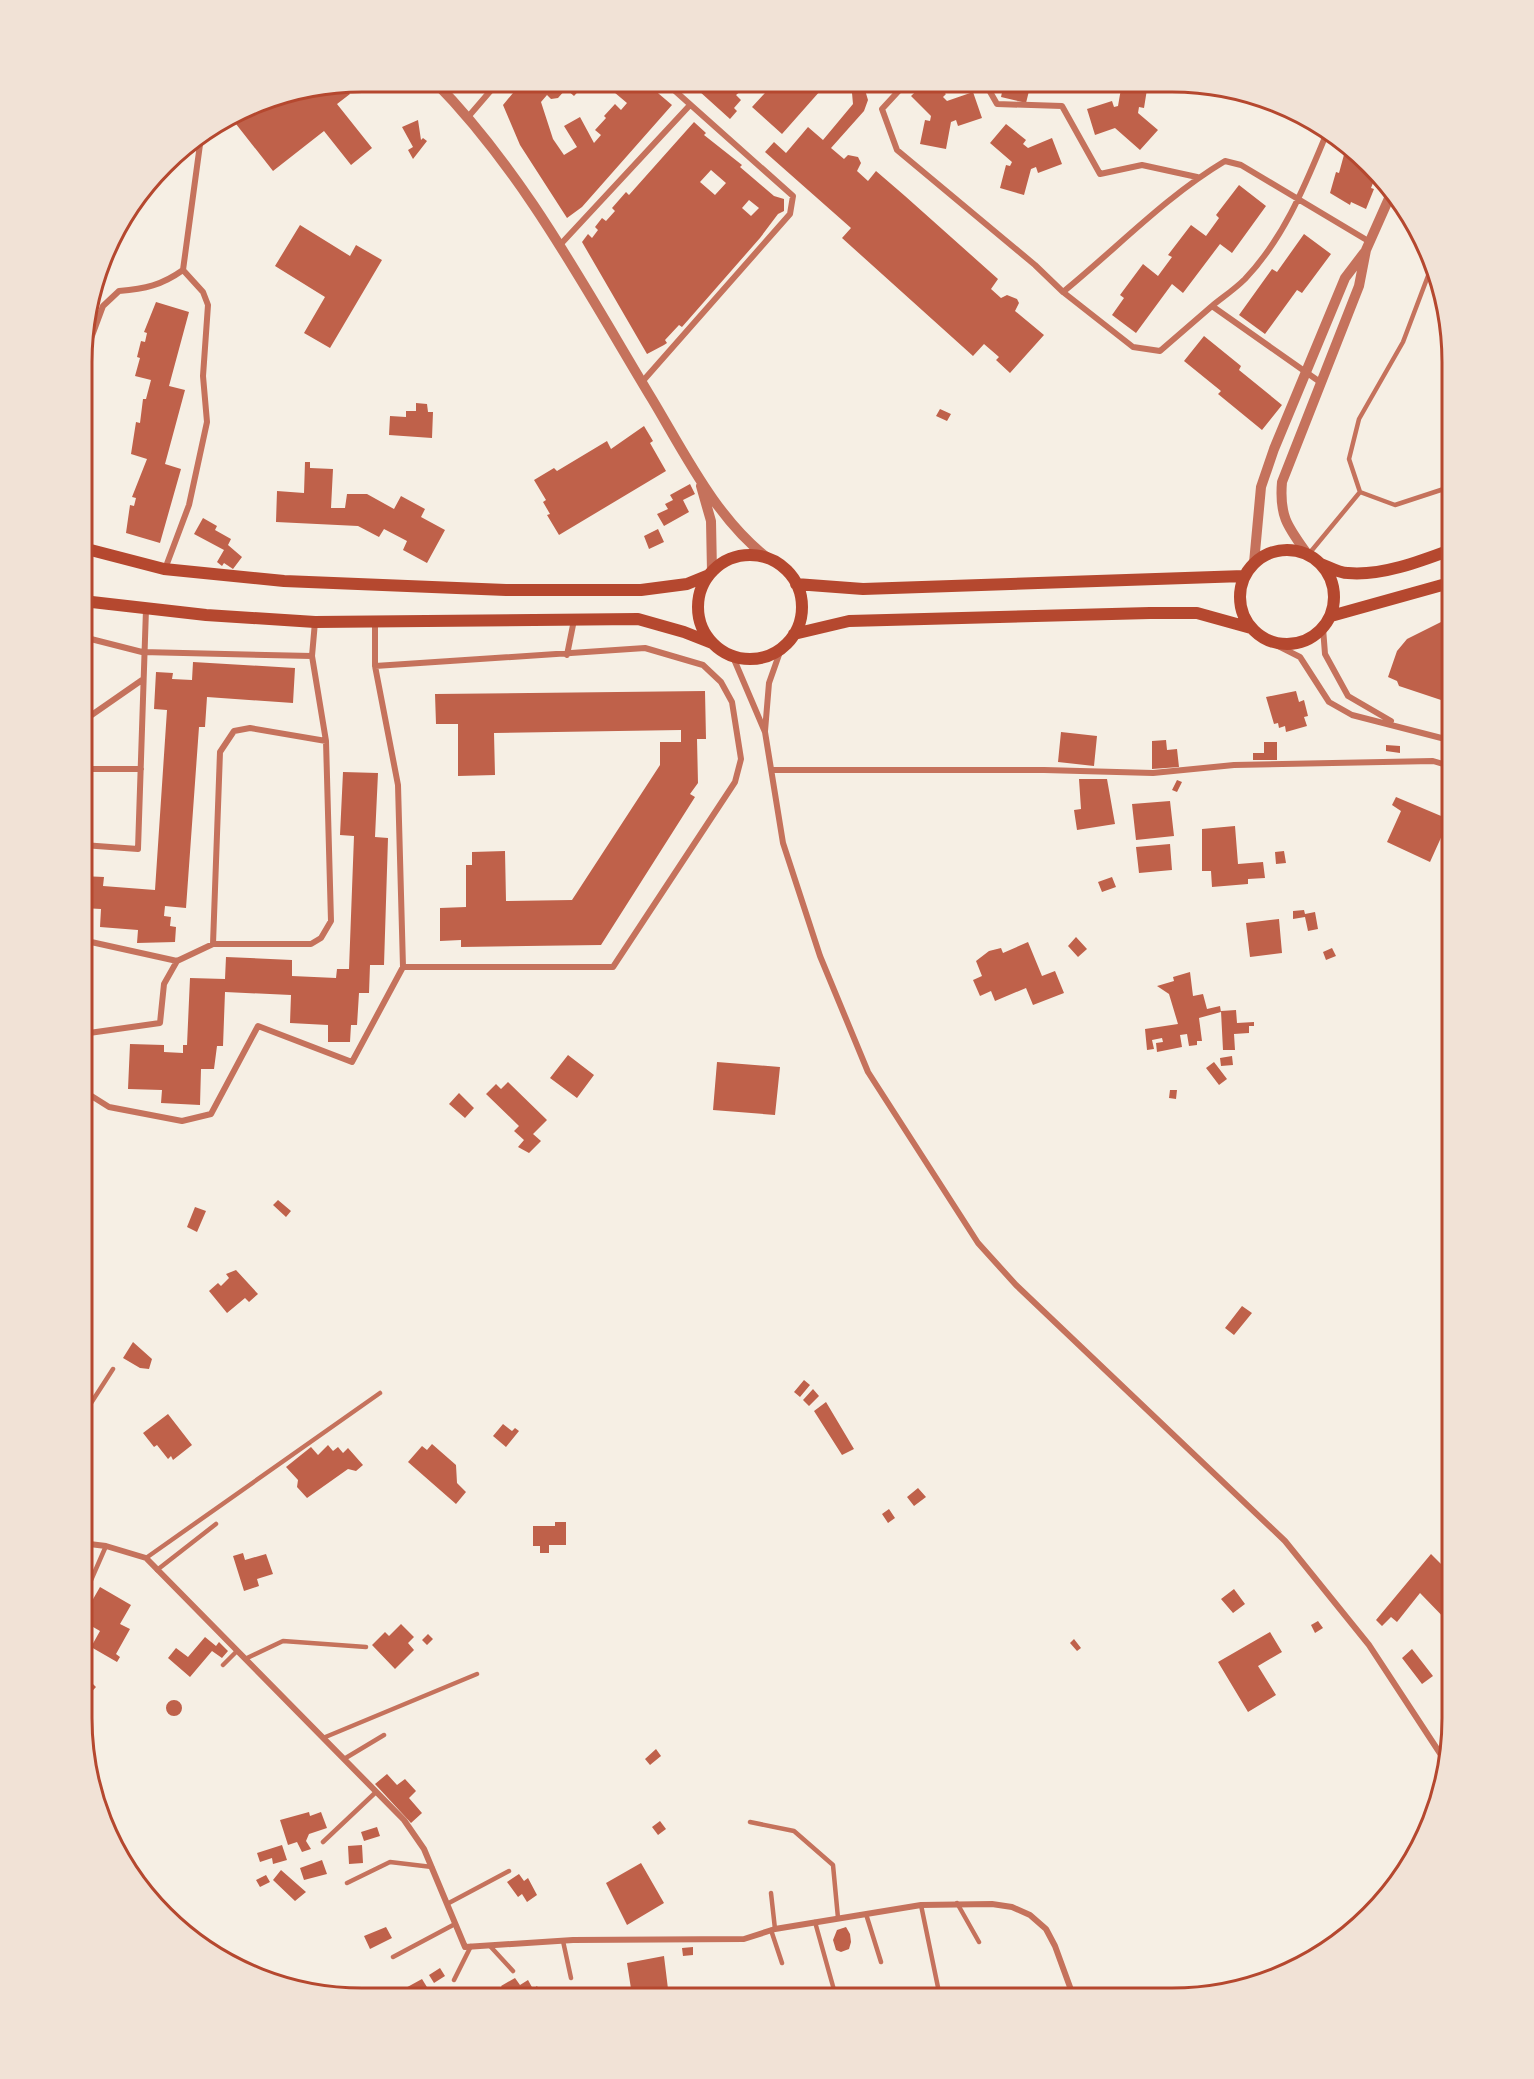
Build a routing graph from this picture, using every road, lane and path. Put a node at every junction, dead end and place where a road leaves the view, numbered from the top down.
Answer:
1 (444, 92) edge
2 (490, 92) edge
3 (676, 92) edge
4 (897, 92) edge
5 (990, 92) edge
6 (690, 105) junction
7 (468, 117) junction
8 (1325, 139) edge
9 (200, 145) edge
10 (1197, 177) junction
11 (1389, 199) edge
12 (1300, 200) junction
13 (559, 246) junction
14 (1368, 246) junction
15 (183, 270) junction
16 (1428, 276) edge
17 (1063, 292) junction
18 (1212, 306) junction
19 (93, 332) edge
20 (1308, 372) junction
21 (642, 382) junction
22 (1320, 382) junction
23 (699, 477) junction
24 (1442, 490) edge
25 (1360, 492) junction
26 (92, 550) edge
27 (1442, 553) edge
28 (1308, 555) junction
29 (769, 559) junction
30 (1254, 563) junction
31 (1321, 564) junction
32 (164, 569) junction
33 (710, 574) junction
34 (1244, 576) junction
35 (796, 584) junction
36 (1442, 585) edge
37 (92, 602) edge
38 (146, 609) junction
39 (1330, 616) junction
40 (574, 620) junction
41 (315, 622) junction
42 (375, 622) junction
43 (1251, 628) junction
44 (1323, 628) junction
45 (794, 634) junction
46 (92, 639) edge
47 (1264, 639) junction
48 (711, 643) junction
49 (781, 649) junction
50 (142, 652) junction
51 (567, 654) junction
52 (312, 656) junction
53 (733, 657) junction
54 (375, 666) junction
55 (142, 680) junction
56 (92, 715) edge
57 (1396, 724) junction
58 (765, 732) junction
59 (1442, 737) edge
60 (326, 741) junction
61 (1442, 763) edge
62 (92, 769) edge
63 (141, 770) junction
64 (772, 770) junction
65 (92, 846) edge
66 (92, 942) edge
67 (213, 944) junction
68 (177, 961) junction
69 (403, 967) junction
70 (92, 1033) edge
71 (92, 1096) edge
72 (113, 1369) dead end
73 (380, 1393) dead end
74 (92, 1402) edge
75 (216, 1524) dead end
76 (92, 1544) edge
77 (106, 1546) junction
78 (146, 1558) junction
79 (157, 1570) junction
80 (92, 1578) edge
81 (366, 1647) dead end
82 (237, 1651) junction
83 (245, 1659) junction
84 (223, 1665) dead end
85 (477, 1674) dead end
86 (384, 1735) dead end
87 (323, 1738) junction
88 (1440, 1753) edge
89 (344, 1759) junction
90 (376, 1792) junction
91 (750, 1822) dead end
92 (323, 1842) dead end
93 (432, 1867) junction
94 (509, 1871) dead end
95 (347, 1883) dead end
96 (771, 1893) dead end
97 (957, 1903) junction
98 (447, 1904) junction
99 (921, 1905) junction
100 (866, 1914) junction
101 (838, 1918) junction
102 (815, 1922) junction
103 (455, 1924) junction
104 (773, 1929) junction
105 (563, 1941) junction
106 (979, 1942) dead end
107 (471, 1946) junction
108 (490, 1946) junction
109 (393, 1957) dead end
110 (881, 1962) dead end
111 (782, 1963) dead end
112 (513, 1971) dead end
113 (571, 1978) dead end
114 (453, 1980) dead end
115 (833, 1988) edge
116 (938, 1988) edge
117 (1070, 1988) edge

1 - 7 street
2 - 7 street
3 - 6 street
4 - 17 street
5 - 10 street
6 - 13 street
6 - 21 street
7 - 13 street
8 - 12 street
9 - 15 street
10 - 12 street
10 - 17 street
11 - 14 street
12 - 14 street
12 - 18 street
13 - 21 street
14 - 20 street
14 - 22 street
15 - 19 street
15 - 32 street
16 - 25 lane
17 - 18 street
18 - 20 street
20 - 22 street
20 - 30 street
21 - 23 street
22 - 28 street
23 - 29 street
23 - 33 street
24 - 25 lane
25 - 28 lane
26 - 32 main road
27 - 31 main road
28 - 30 main road
28 - 31 main road
29 - 33 main road
29 - 35 main road
30 - 34 main road
31 - 39 main road
32 - 33 main road
33 - 48 main road
34 - 35 main road
34 - 43 main road
35 - 45 main road
36 - 39 main road
37 - 38 main road
38 - 41 main road
38 - 50 street
39 - 44 main road
40 - 42 main road
40 - 48 main road
40 - 51 street
41 - 42 main road
41 - 52 street
42 - 54 street
43 - 45 main road
43 - 47 main road
44 - 47 main road
44 - 57 street
45 - 49 main road
46 - 50 street
47 - 57 street
48 - 53 main road
49 - 53 main road
49 - 58 street
50 - 52 street
50 - 55 street
51 - 54 street
51 - 69 street
52 - 60 street
53 - 58 street
54 - 69 street
55 - 56 street
55 - 63 street
57 - 59 street
58 - 64 street
60 - 67 street
60 - 67 street
61 - 64 street
62 - 63 street
63 - 65 street
64 - 88 street
66 - 68 street
67 - 68 street
68 - 70 street
69 - 71 street
72 - 74 lane
73 - 78 lane
75 - 79 lane
76 - 77 street
77 - 78 street
77 - 80 lane
78 - 79 street
79 - 82 street
81 - 83 lane
82 - 83 street
82 - 84 lane
83 - 87 street
85 - 87 lane
86 - 89 lane
87 - 89 street
89 - 90 street
90 - 92 lane
90 - 93 street
91 - 101 lane
93 - 95 lane
93 - 98 street
94 - 98 lane
96 - 104 lane
97 - 99 street
97 - 106 lane
97 - 117 street
98 - 103 street
99 - 100 street
99 - 116 lane
100 - 101 street
100 - 110 lane
101 - 102 street
102 - 104 street
102 - 115 lane
103 - 107 street
103 - 109 lane
104 - 105 street
104 - 111 lane
105 - 108 street
105 - 113 lane
107 - 108 street
107 - 114 lane
108 - 112 lane

